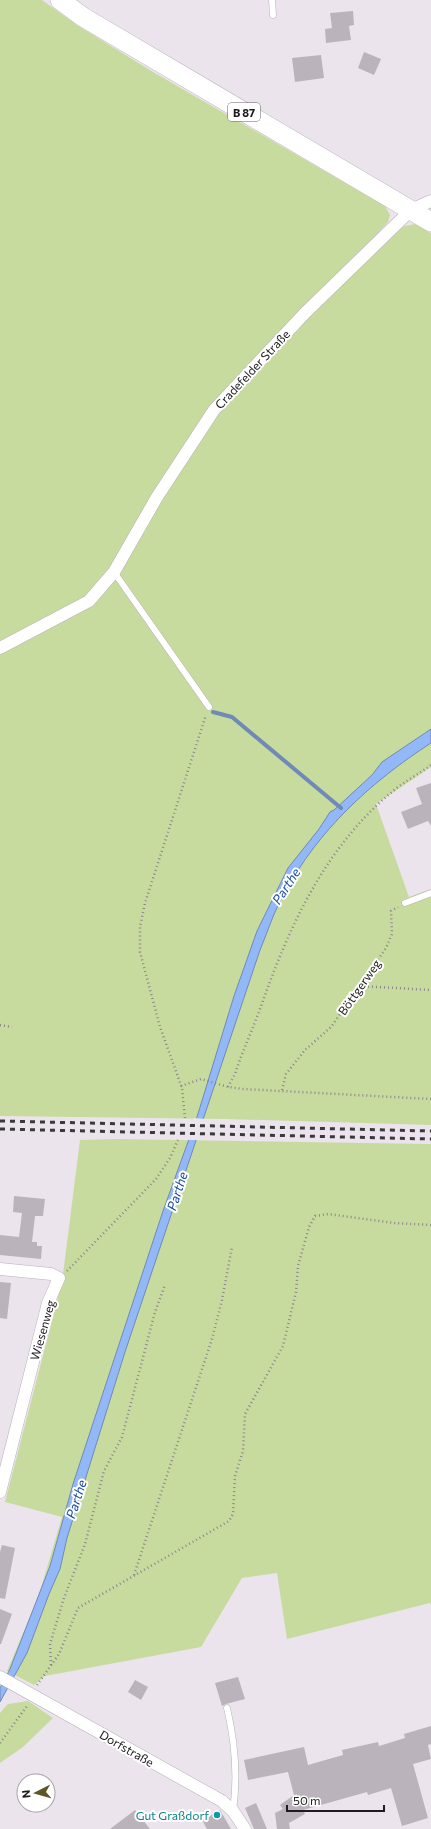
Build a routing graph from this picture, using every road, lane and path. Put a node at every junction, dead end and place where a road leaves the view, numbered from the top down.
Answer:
1 (60, 0) edge
2 (272, 0) edge
3 (273, 14) dead end
4 (431, 201) edge
5 (411, 210) junction
6 (431, 222) edge
7 (114, 572) junction
8 (0, 648) edge
9 (209, 707) joint
10 (431, 765) edge
11 (431, 894) edge
12 (404, 903) joint
13 (360, 986) junction
14 (431, 990) edge
15 (0, 1025) edge
16 (12, 1027) dead end
17 (181, 1086) junction
18 (228, 1087) junction
19 (282, 1090) junction
20 (431, 1099) edge
21 (185, 1118) dead end
22 (178, 1140) dead end
23 (431, 1225) edge
24 (232, 1247) dead end
25 (0, 1269) edge
26 (59, 1278) junction
27 (165, 1285) dead end
28 (2, 1476) edge
29 (0, 1492) edge
30 (133, 1576) junction
31 (51, 1666) junction
32 (0, 1678) edge
33 (32, 1694) junction
34 (227, 1708) dead end
35 (0, 1743) edge
36 (234, 1811) junction
37 (245, 1829) edge

1 - 5 main road, B 87
2 - 3 lane
4 - 5 street, Cradefelder Straße
5 - 6 main road, B 87
5 - 7 street, Cradefelder Straße
7 - 8 street, Cradefelder Straße
7 - 9 lane
9 - 17 path
10 - 18 path
11 - 12 lane
12 - 13 path, Böttgerweg
13 - 14 path
13 - 19 path, Böttgerweg
15 - 16 path
17 - 18 path
17 - 21 path
18 - 19 path
19 - 20 path
22 - 26 path
23 - 30 path
24 - 30 path
25 - 26 street
26 - 28 street, Wiesenweg
27 - 31 path
28 - 29 street, Wiesenweg
30 - 31 path
31 - 33 path
32 - 33 street, Dorfstraße
33 - 35 path
33 - 36 street, Dorfstraße
34 - 36 lane
36 - 37 street, Dorfstraße

